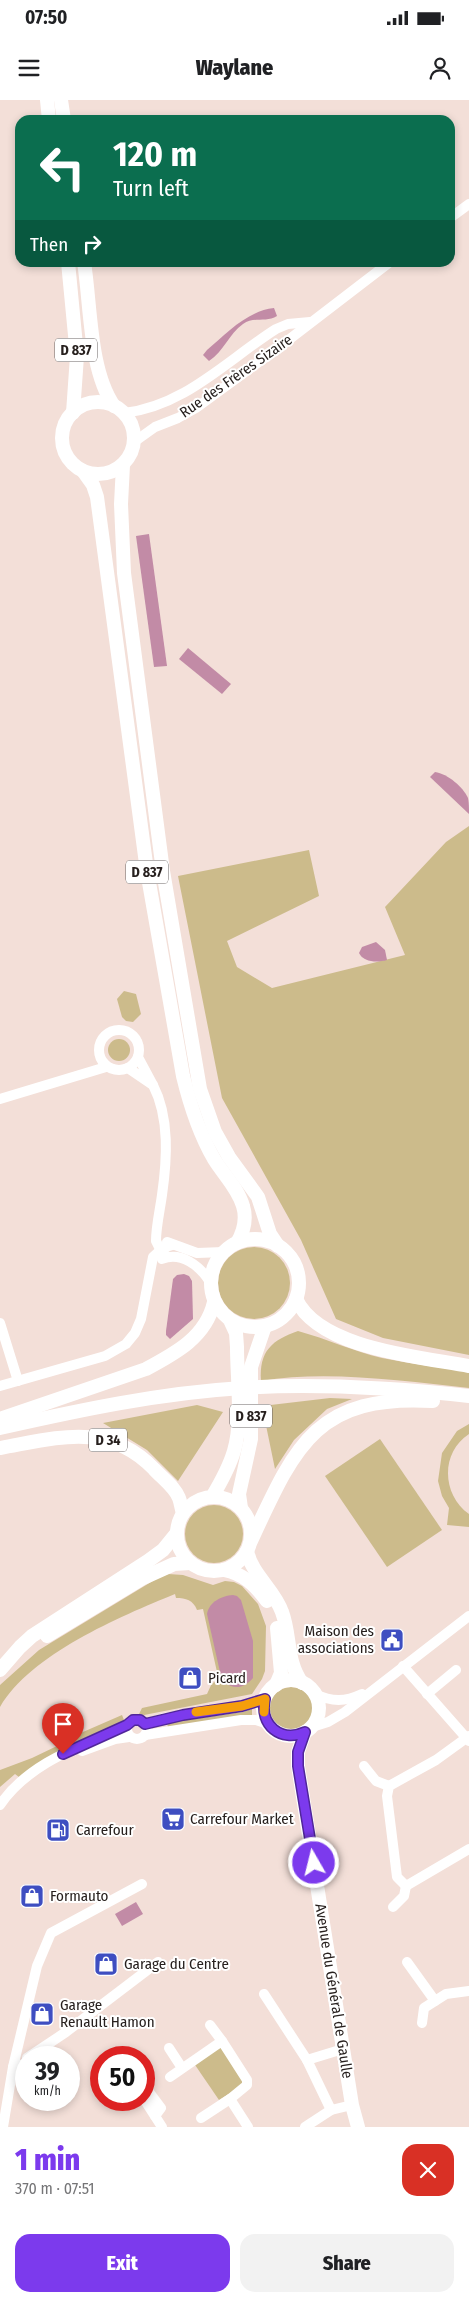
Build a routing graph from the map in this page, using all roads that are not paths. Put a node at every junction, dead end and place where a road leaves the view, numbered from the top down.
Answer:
1 (47, 100) edge
2 (61, 100) edge
3 (48, 115) edge
4 (63, 115) edge
5 (469, 204) edge
6 (455, 214) edge
7 (68, 267) edge
8 (85, 267) edge
9 (383, 267) edge
10 (310, 322) junction
11 (268, 334) junction
12 (278, 348) junction
13 (119, 410) junction
14 (73, 413) junction
15 (134, 442) junction
16 (123, 465) junction
17 (83, 471) junction
18 (138, 1057) junction
19 (106, 1067) junction
20 (128, 1068) junction
21 (154, 1085) junction
22 (0, 1099) edge
23 (157, 1228) junction
24 (237, 1243) junction
25 (172, 1245) junction
26 (278, 1246) junction
27 (160, 1250) junction
28 (224, 1252) junction
29 (168, 1257) junction
30 (150, 1274) junction
31 (210, 1282) junction
32 (296, 1299) junction
33 (214, 1302) junction
34 (230, 1320) junction
35 (0, 1323) edge
36 (265, 1326) junction
37 (469, 1366) edge
38 (18, 1381) junction
39 (0, 1386) edge
40 (469, 1396) edge
41 (469, 1402) edge
42 (0, 1419) edge
43 (0, 1428) edge
44 (0, 1448) edge
45 (212, 1497) junction
46 (241, 1508) junction
47 (183, 1513) junction
48 (176, 1534) junction
49 (249, 1546) junction
50 (190, 1563) junction
51 (224, 1570) junction
52 (469, 1616) edge
53 (4, 1666) edge
54 (403, 1666) junction
55 (456, 1670) dead end
56 (386, 1679) junction
57 (302, 1683) junction
58 (276, 1685) junction
59 (315, 1694) junction
60 (427, 1694) junction
61 (265, 1699) junction
62 (145, 1724) junction
63 (268, 1724) junction
64 (127, 1725) junction
65 (309, 1730) junction
66 (145, 1735) junction
67 (129, 1736) junction
68 (285, 1736) junction
69 (468, 1738) edge
70 (44, 1766) junction
71 (298, 1766) junction
72 (364, 1766) dead end
73 (389, 1786) junction
74 (0, 1803) edge
75 (469, 1849) edge
76 (142, 1884) dead end
77 (406, 1886) junction
78 (393, 1907) dead end
79 (158, 1962) dead end
80 (407, 1962) dead end
81 (469, 1991) edge
82 (264, 1994) dead end
83 (435, 2001) junction
84 (422, 2024) dead end
85 (210, 2025) dead end
86 (222, 2041) junction
87 (45, 2046) edge
88 (169, 2048) dead end
89 (343, 2049) junction
90 (307, 2060) junction
91 (13, 2067) joint
92 (182, 2068) junction
93 (170, 2077) dead end
94 (230, 2099) junction
95 (155, 2100) edge
96 (352, 2105) junction
97 (331, 2110) junction
98 (152, 2111) edge
99 (155, 2116) junction
100 (201, 2118) dead end
101 (3, 2127) edge
102 (162, 2127) edge
103 (248, 2127) edge
104 (305, 2127) edge
105 (358, 2127) edge

1 - 3 main road
2 - 4 main road
5 - 6 street
7 - 14 main road, D 837
8 - 13 main road, D 837
9 - 10 street, Rue des Frères Sizaire
10 - 11 street, Rue des Frères Sizaire
10 - 12 street, Rue des Frères Sizaire
11 - 12 street
11 - 13 street, Rue des Frères Sizaire
12 - 15 street, Rue des Frères Sizaire
13 - 14 main road
13 - 15 main road
14 - 17 main road
15 - 16 main road
16 - 17 main road
16 - 26 main road, D 837
17 - 24 main road, D 837
18 - 19 street
18 - 20 street
18 - 21 street
19 - 20 street
19 - 22 street
20 - 21 street
21 - 23 street
23 - 25 street
23 - 27 street
24 - 26 main road
24 - 28 main road
25 - 27 street
25 - 28 street
26 - 32 main road
27 - 29 street
27 - 30 street
28 - 31 main road
29 - 30 street
29 - 31 street
30 - 38 street
31 - 33 main road
32 - 36 main road
32 - 37 main road
33 - 34 main road
33 - 42 main road
34 - 36 main road
34 - 45 main road, D 837
35 - 38 street
36 - 46 main road, D 837
38 - 39 street
40 - 43 main road, D 34
41 - 49 main road
44 - 47 main road, D 34
45 - 46 main road
45 - 47 main road
46 - 49 main road
47 - 48 main road
48 - 50 main road
48 - 53 main road
49 - 51 main road
49 - 57 main road
50 - 51 main road
50 - 53 main road
51 - 58 main road
52 - 54 street
54 - 56 street
54 - 60 street
55 - 60 street
56 - 59 street
56 - 65 street
57 - 58 main road
57 - 59 main road
58 - 61 main road
59 - 65 main road
60 - 69 street
61 - 62 street
61 - 63 main road
62 - 64 street
62 - 66 street
63 - 66 street
63 - 68 main road
64 - 67 street
64 - 70 street
65 - 68 main road
65 - 71 main road, Avenue du Général de Gaulle
66 - 67 street
67 - 70 street
68 - 71 main road, Avenue du Général de Gaulle
69 - 73 street
70 - 74 street
71 - 89 main road, Avenue du Général de Gaulle
72 - 73 street
73 - 77 street
75 - 77 street
76 - 91 street
77 - 78 street
79 - 87 street
80 - 83 street
81 - 83 street
82 - 90 street
83 - 84 street
85 - 86 street
86 - 92 street
86 - 94 street
88 - 92 street
89 - 90 street
89 - 96 main road, Avenue du Général de Gaulle
90 - 97 street
91 - 101 street
92 - 93 street
94 - 100 street
94 - 103 street
95 - 99 street
96 - 97 street
96 - 105 main road, Avenue du Général de Gaulle
97 - 104 street
98 - 99 street
99 - 102 street

